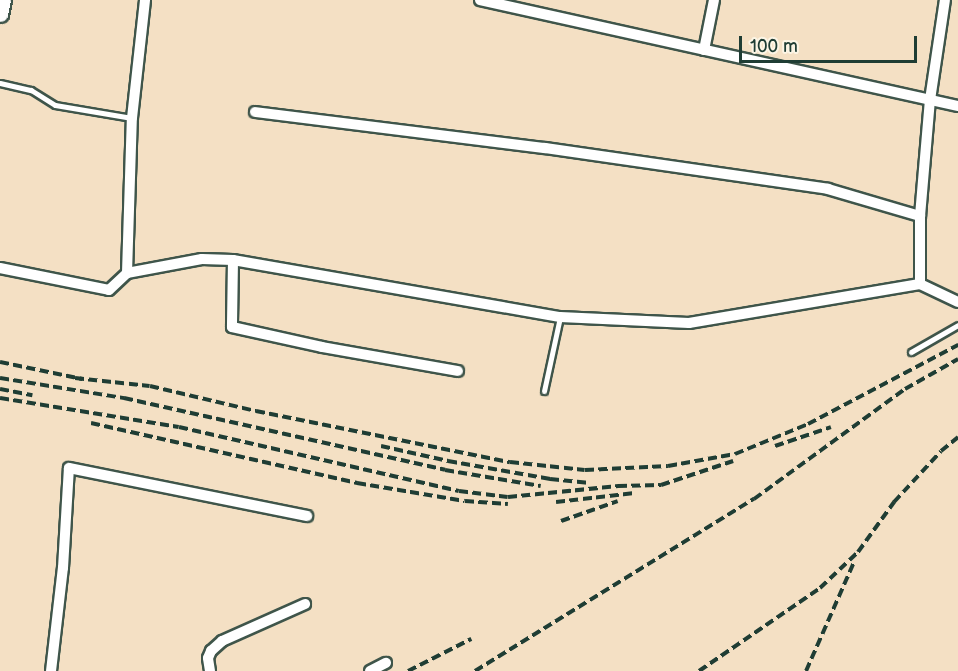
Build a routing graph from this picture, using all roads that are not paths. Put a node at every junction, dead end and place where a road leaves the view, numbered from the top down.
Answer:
1 (3, 0) edge
2 (145, 0) edge
3 (480, 0) edge
4 (714, 0) edge
5 (945, 0) edge
6 (0, 15) edge
7 (704, 50) junction
8 (0, 83) edge
9 (930, 100) junction
10 (958, 106) edge
11 (255, 112) dead end
12 (132, 118) junction
13 (920, 216) junction
14 (233, 260) junction
15 (0, 268) edge
16 (127, 273) junction
17 (920, 284) junction
18 (958, 302) edge
19 (560, 317) junction
20 (958, 325) edge
21 (911, 352) dead end
22 (458, 371) dead end
23 (544, 391) dead end
24 (308, 516) dead end
25 (305, 604) dead end
26 (386, 663) dead end
27 (51, 671) edge
28 (210, 671) edge
29 (370, 671) edge

1 - 6 street
2 - 12 street
3 - 7 street
4 - 7 street
5 - 9 street
7 - 9 street
8 - 12 lane
9 - 10 street
9 - 13 street
11 - 13 street
12 - 16 street
13 - 17 street
14 - 16 street
14 - 19 street
14 - 22 street
15 - 16 street
17 - 18 street
17 - 19 street
19 - 23 lane
20 - 21 lane
24 - 27 street
25 - 28 street
26 - 29 street

